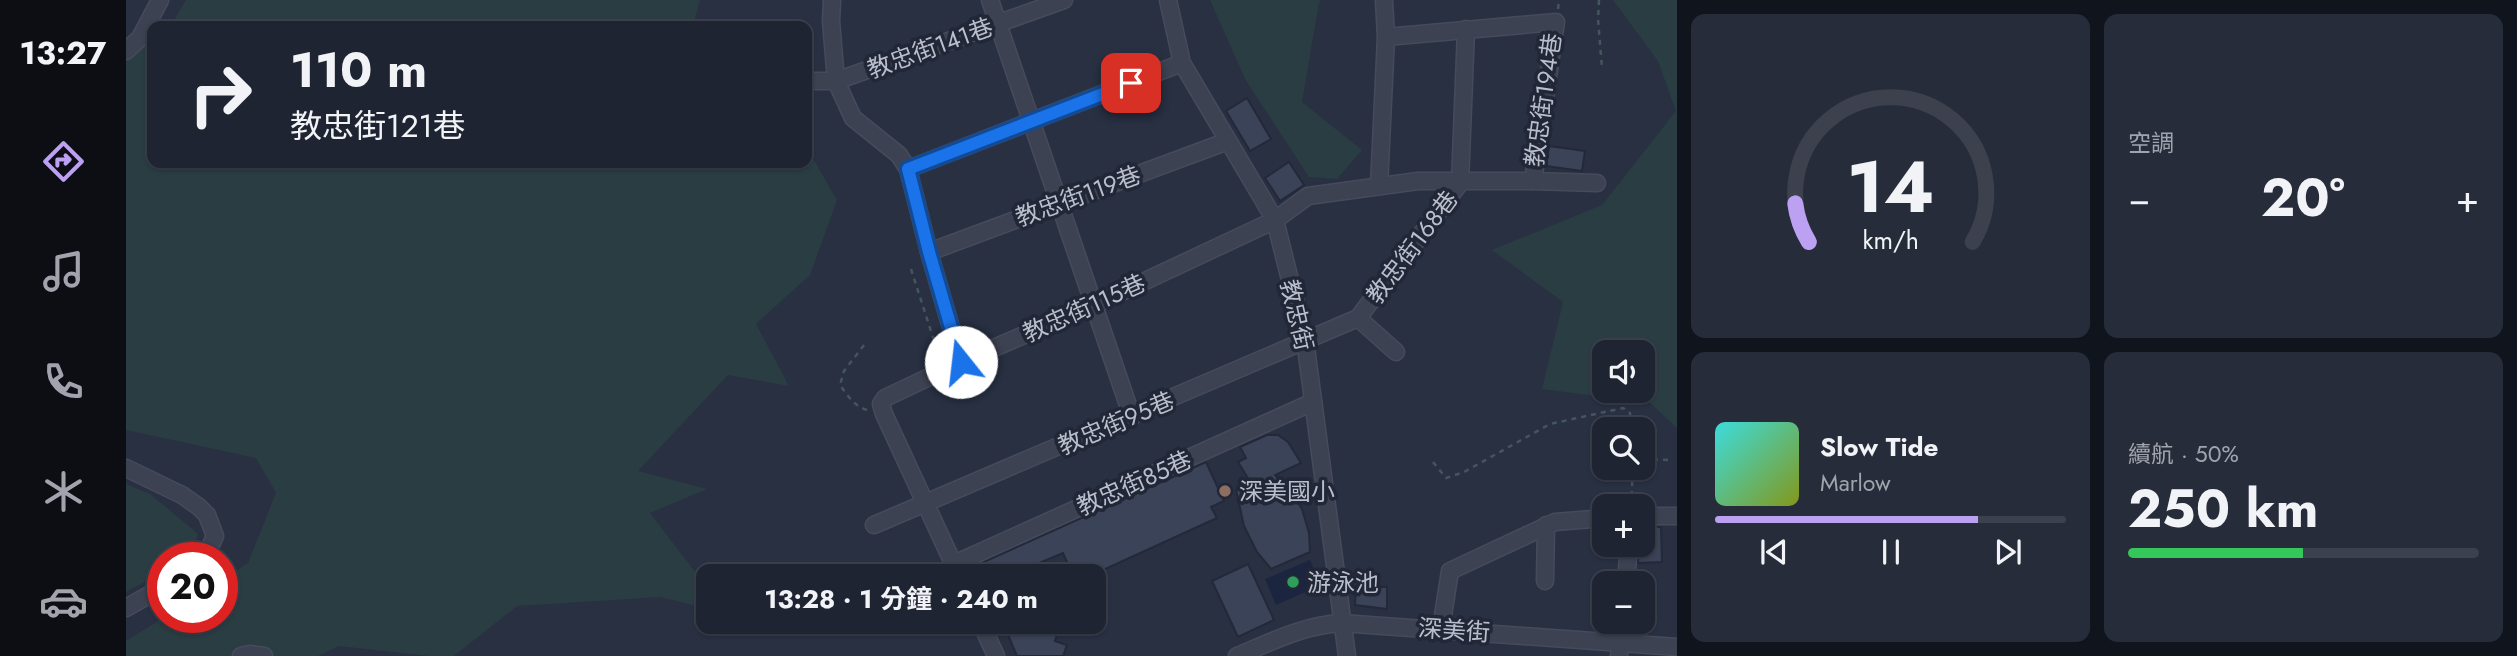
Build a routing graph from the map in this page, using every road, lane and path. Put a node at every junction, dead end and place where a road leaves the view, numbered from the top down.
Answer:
1 (160, 0) edge
2 (832, 0) edge
3 (990, 0) edge
4 (1064, 0) edge
5 (1168, 0) edge
6 (1384, 0) edge
7 (1599, 0) edge
8 (149, 21) edge
9 (998, 24) junction
10 (147, 25) edge
11 (1466, 29) junction
12 (1386, 37) junction
13 (126, 51) edge
14 (1182, 64) junction
15 (1602, 68) dead end
16 (812, 81) edge
17 (836, 81) junction
18 (1031, 121) junction
19 (1228, 141) junction
20 (908, 169) junction
21 (1533, 181) junction
22 (1460, 183) junction
23 (1597, 183) dead end
24 (1379, 186) junction
25 (1059, 203) junction
26 (1275, 220) junction
27 (929, 252) junction
28 (911, 269) dead end
29 (1094, 305) junction
30 (1358, 318) junction
31 (1305, 340) junction
32 (864, 345) dead end
33 (1396, 352) dead end
34 (961, 362) junction
35 (944, 370) junction
36 (1313, 402) junction
37 (884, 414) junction
38 (1132, 417) junction
39 (1630, 417) edge
40 (1655, 459) edge
41 (1669, 460) dead end
42 (1433, 462) dead end
43 (126, 468) edge
44 (926, 504) junction
45 (1655, 516) edge
46 (1677, 516) edge
47 (1592, 519) edge
48 (874, 525) dead end
49 (1546, 525) junction
50 (212, 542) edge
51 (954, 564) edge
52 (970, 564) edge
53 (1545, 581) dead end
54 (147, 596) edge
55 (126, 608) edge
56 (1341, 623) junction
57 (1441, 628) junction
58 (986, 634) edge
59 (1677, 647) edge
60 (1620, 649) edge
61 (241, 656) edge
62 (264, 656) edge
63 (996, 656) edge
64 (1237, 656) edge
65 (1347, 656) edge

1 - 8 street
2 - 17 street
3 - 9 street
4 - 9 street, 教忠街141巷
5 - 14 street, 教忠街
6 - 12 street
7 - 15 path
9 - 17 street, 教忠街141巷
9 - 18 street
10 - 13 street
11 - 12 street
11 - 21 street, 教忠街194巷
11 - 22 street, 教忠街168巷
12 - 24 street
14 - 18 street
14 - 19 street, 教忠街
16 - 17 street, 教忠街141巷
17 - 20 street
18 - 20 street
18 - 25 street
19 - 25 street, 教忠街119巷
19 - 26 street, 教忠街
20 - 27 street
21 - 22 street, 教忠街194巷
21 - 23 street, 教忠街194巷
22 - 24 street, 教忠街194巷
22 - 30 street, 教忠街168巷
24 - 26 street, 教忠街194巷
25 - 27 street, 教忠街119巷
25 - 29 street
26 - 29 street, 教忠街115巷
26 - 31 street, 教忠街
27 - 34 street
28 - 35 path
29 - 34 street, 教忠街115巷
29 - 38 street
30 - 31 street, 教忠街168巷
30 - 33 street
31 - 36 street, 教忠街
31 - 38 street, 教忠街95巷
32 - 37 path
34 - 35 street, 教忠街115巷
35 - 37 street, 教忠街115巷
36 - 52 street, 教忠街85巷
36 - 56 street, 教忠街
37 - 44 street
38 - 44 street, 教忠街95巷
39 - 42 path
40 - 41 path
43 - 50 street
44 - 48 street, 教忠街95巷
44 - 51 street
45 - 46 street
47 - 49 street
49 - 53 street
49 - 57 street
54 - 55 street
56 - 57 street, 深美街
56 - 64 street, 深美街
56 - 65 street, 教忠街
57 - 60 street, 深美街
58 - 63 street
59 - 60 street, 深美街
61 - 62 street

